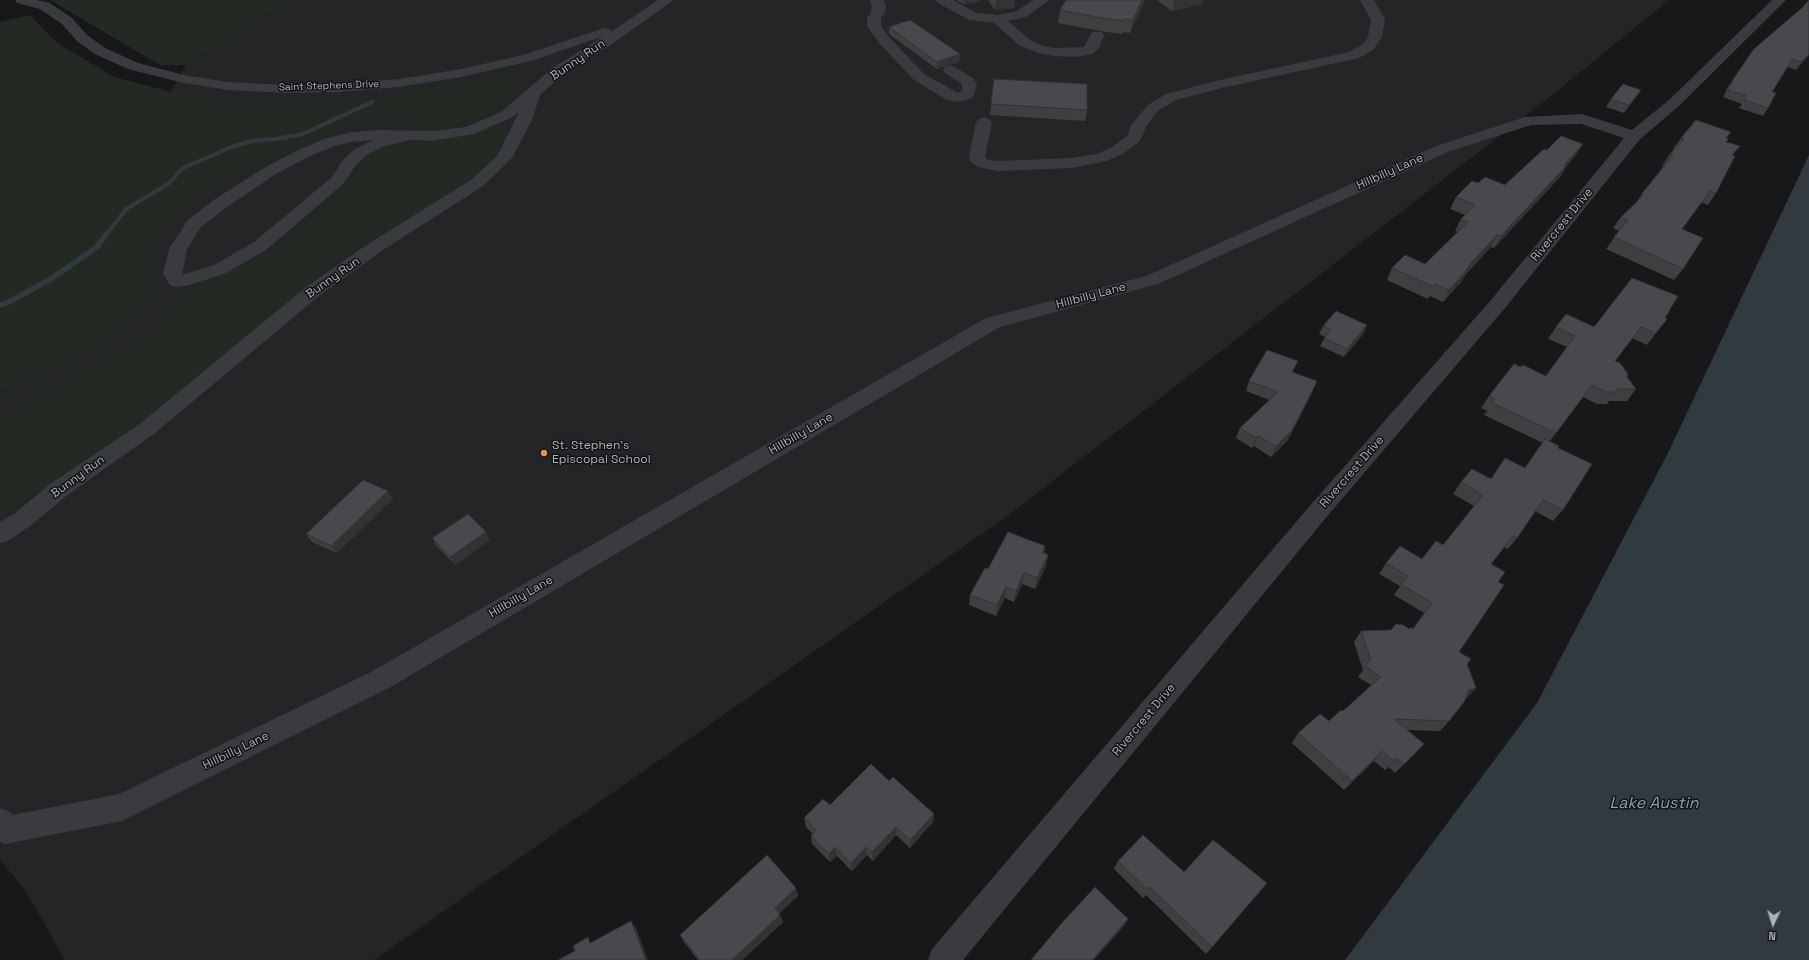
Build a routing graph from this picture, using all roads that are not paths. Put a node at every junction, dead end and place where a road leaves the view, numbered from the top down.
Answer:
1 (22, 0) edge
2 (667, 0) edge
3 (876, 0) edge
4 (943, 0) edge
5 (1367, 0) edge
6 (1779, 0) edge
7 (1036, 1) edge
8 (647, 12) junction
9 (998, 18) junction
10 (1097, 35) edge
11 (950, 70) dead end
12 (533, 93) junction
13 (984, 122) dead end
14 (1634, 136) junction
15 (404, 137) junction
16 (0, 534) edge
17 (0, 822) edge
18 (942, 960) edge

1 - 8 street, Saint Stephens Drive
2 - 8 street
3 - 11 street
4 - 9 street
5 - 13 street
6 - 14 street, Rivercrest Drive
7 - 9 street
8 - 12 street, Bunny Run
9 - 10 street
12 - 15 street
12 - 16 street, Bunny Run
14 - 17 street, Hillbilly Lane
14 - 18 street, Rivercrest Drive
15 - 15 street

